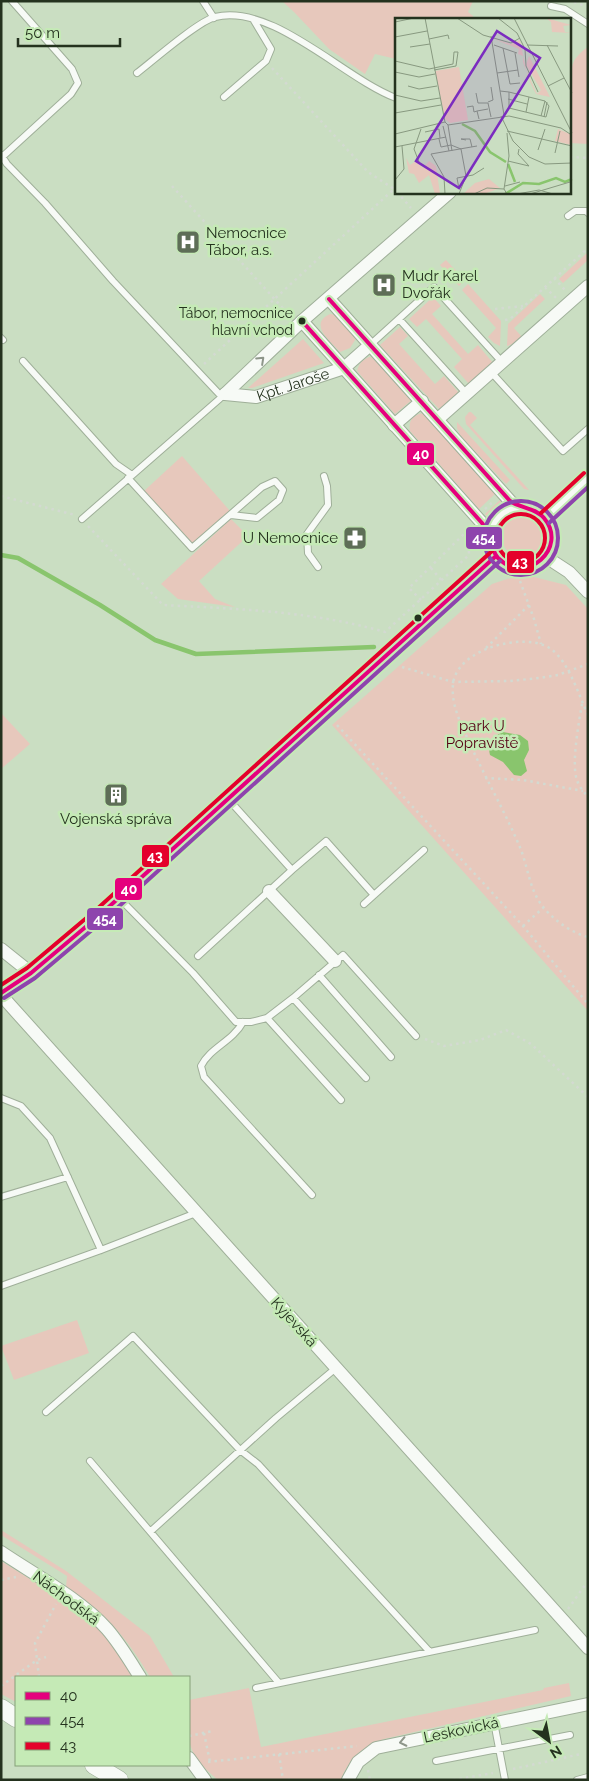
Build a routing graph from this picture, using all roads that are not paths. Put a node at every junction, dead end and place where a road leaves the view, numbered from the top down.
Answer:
1 (12, 1) edge
2 (203, 1) edge
3 (551, 6) dead end
4 (214, 18) junction
5 (253, 19) junction
6 (588, 24) edge
7 (137, 73) dead end
8 (224, 97) dead end
9 (395, 97) edge
10 (1, 157) edge
11 (448, 194) edge
12 (588, 213) edge
13 (568, 216) dead end
14 (588, 286) edge
15 (329, 299) junction
16 (399, 318) junction
17 (299, 324) junction
18 (370, 344) junction
19 (23, 361) dead end
20 (502, 362) junction
21 (344, 368) junction
22 (491, 372) junction
23 (466, 393) junction
24 (224, 395) junction
25 (422, 402) junction
26 (438, 419) junction
27 (394, 425) junction
28 (588, 429) edge
29 (130, 476) junction
30 (324, 476) dead end
31 (588, 478) edge
32 (518, 508) junction
33 (231, 515) junction
34 (545, 518) junction
35 (82, 520) road end
36 (490, 536) junction
37 (496, 556) junction
38 (546, 557) junction
39 (318, 567) dead end
40 (588, 592) edge
41 (229, 800) junction
42 (424, 850) dead end
43 (292, 870) junction
44 (269, 891) junction
45 (374, 895) junction
46 (119, 898) junction
47 (364, 904) dead end
48 (1, 949) edge
49 (198, 956) dead end
50 (335, 961) junction
51 (31, 973) junction
52 (318, 976) junction
53 (1, 994) edge
54 (293, 998) junction
55 (268, 1018) junction
56 (242, 1022) junction
57 (416, 1036) road end
58 (391, 1057) dead end
59 (366, 1078) dead end
60 (1, 1098) edge
61 (342, 1100) dead end
62 (68, 1177) junction
63 (312, 1195) dead end
64 (1, 1197) edge
65 (196, 1213) junction
66 (101, 1250) junction
67 (1, 1286) edge
68 (336, 1368) junction
69 (46, 1412) dead end
70 (240, 1450) junction
71 (90, 1461) dead end
72 (150, 1531) junction
73 (1, 1552) edge
74 (535, 1630) dead end
75 (588, 1648) edge
76 (429, 1651) junction
77 (139, 1676) edge
78 (279, 1683) junction
79 (256, 1688) dead end
80 (588, 1704) edge
81 (1, 1708) edge
82 (15, 1717) edge
83 (494, 1722) junction
84 (570, 1735) dead end
85 (499, 1748) junction
86 (190, 1759) edge
87 (436, 1762) dead end
88 (100, 1766) edge
89 (588, 1777) edge
90 (119, 1780) edge
91 (205, 1780) edge
92 (348, 1780) edge
93 (505, 1780) edge
94 (577, 1780) edge

1 - 10 lane
2 - 4 lane
3 - 6 lane
4 - 5 lane
4 - 7 lane
5 - 8 lane
5 - 9 lane
10 - 24 lane
11 - 15 street, Kpt. Jaroše
12 - 13 lane
14 - 20 street
15 - 17 street, Kpt. Jaroše
15 - 18 street
16 - 18 lane
16 - 20 lane
16 - 23 lane
17 - 21 street, Kpt. Jaroše
24 -> 17 street, Kpt. Jaroše
18 - 21 street
18 - 25 street
19 - 29 lane
20 - 22 street
21 - 24 street, Kpt. Jaroše
21 - 27 street, Kpt. Jaroše
22 - 23 street
22 - 28 lane
23 - 26 street
24 - 29 lane
25 - 26 street
25 - 27 street
26 - 32 street
27 - 36 street, Kpt. Jaroše
29 - 33 lane
29 - 35 lane
30 - 39 lane
31 - 34 street
32 - 34 street
32 - 36 street
33 - 33 lane
34 - 38 street
36 - 37 street, Kpt. Jaroše
37 - 38 street
37 - 41 street
38 - 40 street
41 - 43 lane
41 - 46 street
42 - 45 lane
43 - 44 lane
43 - 45 lane
44 - 49 lane
44 - 50 street
45 - 47 lane
46 - 51 street
46 - 56 lane
48 - 51 street
50 - 52 lane
50 - 57 lane
51 - 53 street
52 - 54 lane
52 - 58 lane
53 - 65 street, Kyjevská
54 - 55 lane
54 - 59 lane
55 - 56 lane
55 - 61 lane
56 - 63 lane
60 - 62 lane
62 - 64 lane
62 - 66 lane
65 - 66 lane
65 - 68 street, Kyjevská
66 - 67 lane
68 - 70 lane
68 - 75 street, Kyjevská
69 - 70 lane
70 - 72 lane
70 - 76 lane
71 - 72 lane
72 - 78 lane
73 - 77 street, Náchodská
74 - 76 lane
76 - 78 lane
78 - 79 lane
80 - 83 street, Leskovická
81 - 82 main road
83 - 85 lane
83 -> 92 street, Leskovická
84 - 85 lane
85 - 87 lane
85 - 93 lane
86 - 91 street
88 - 90 main road
89 - 94 lane

